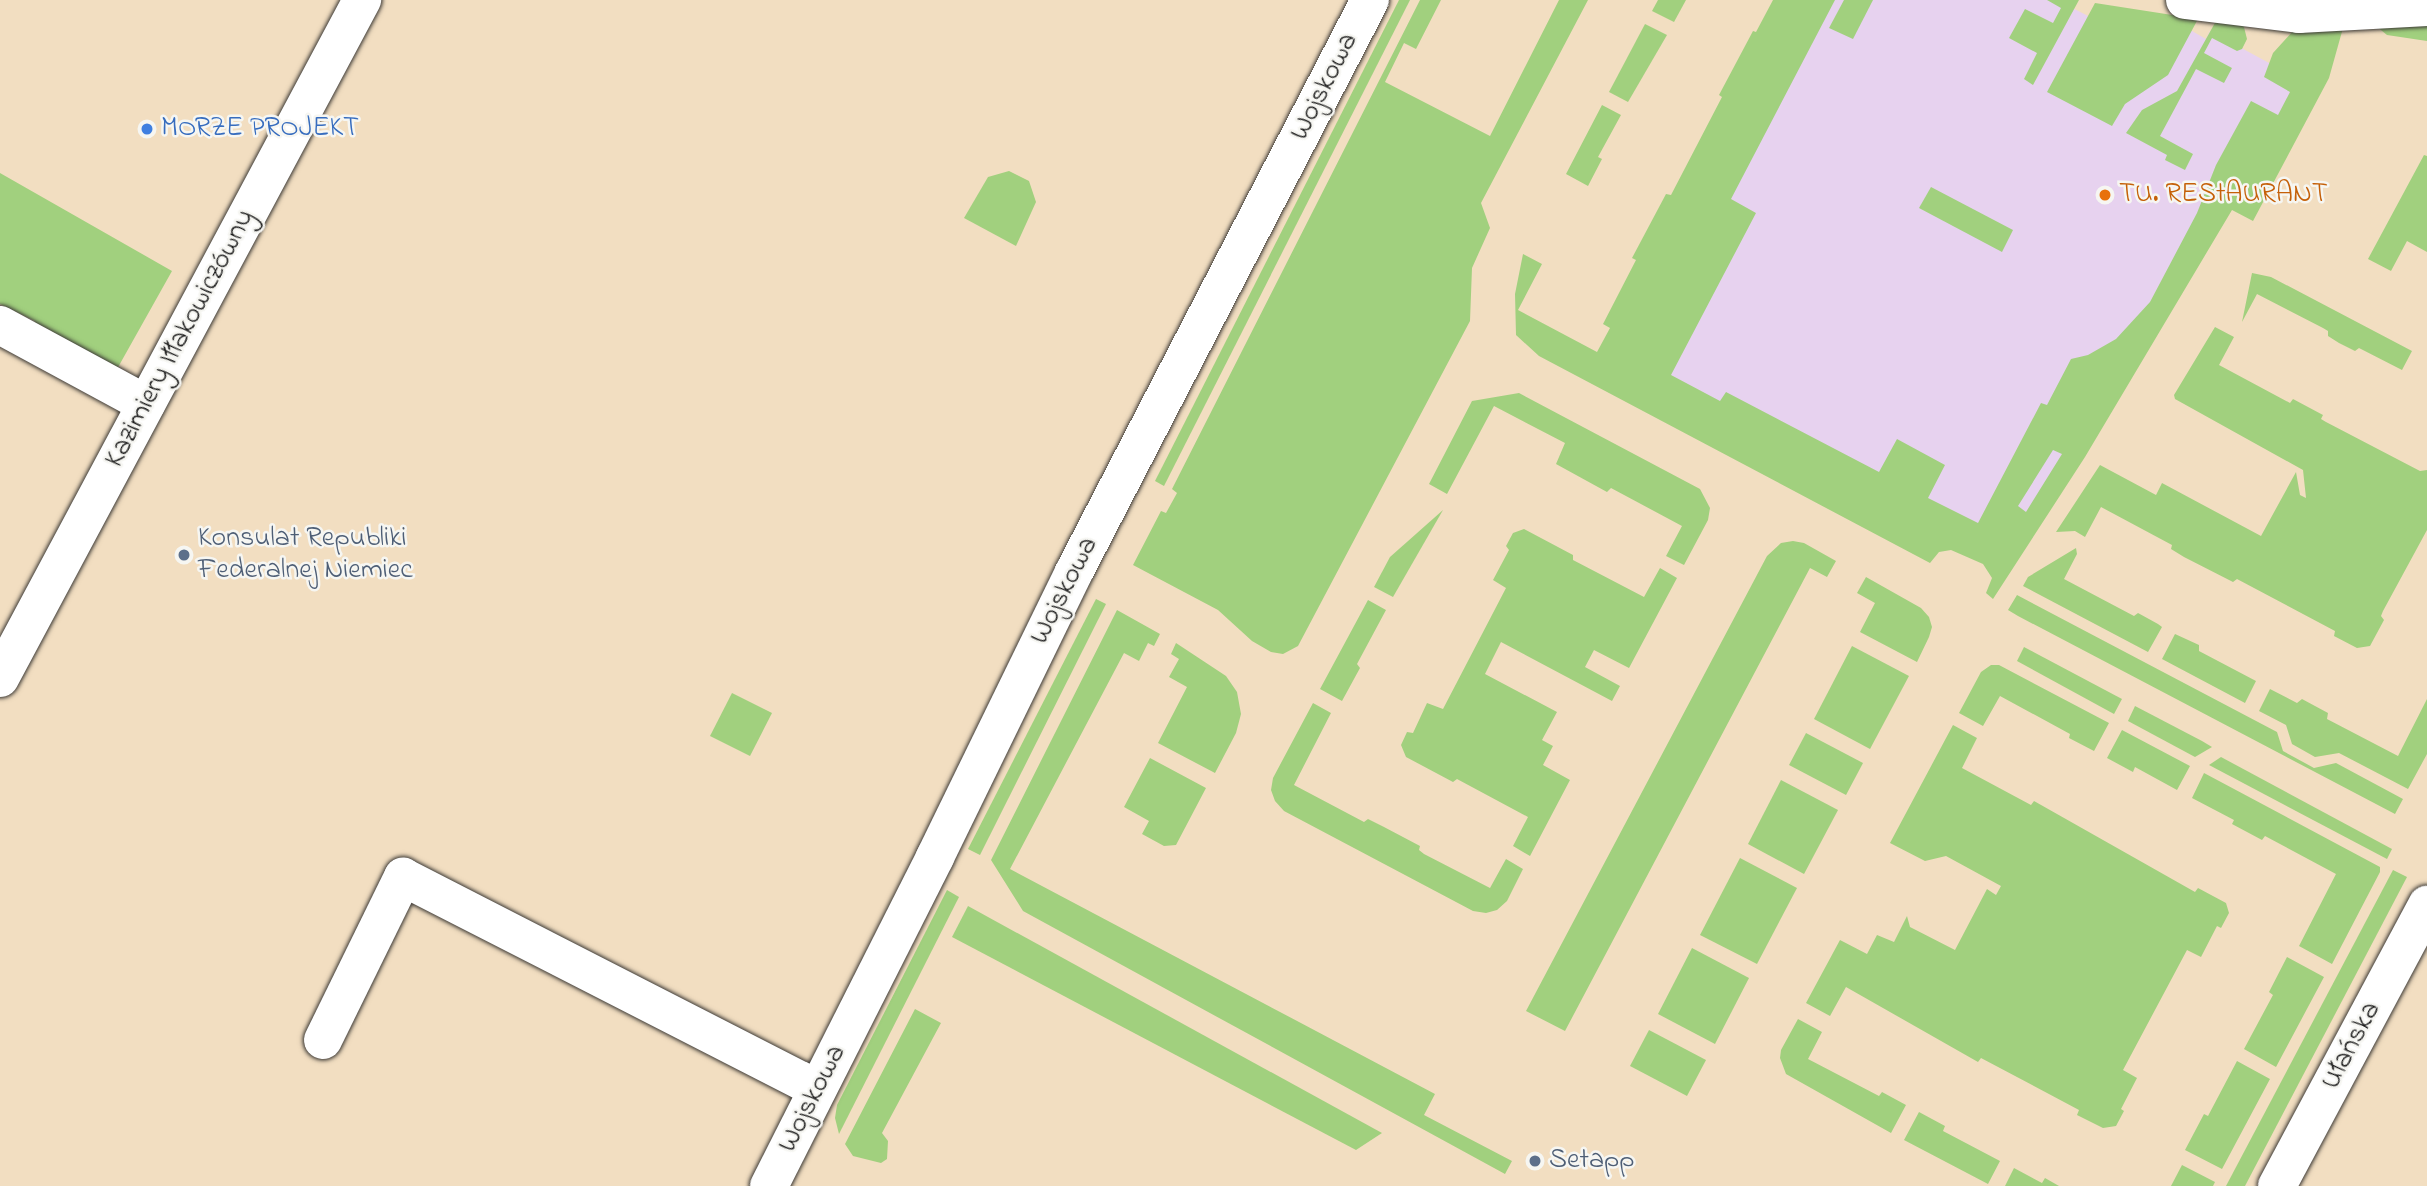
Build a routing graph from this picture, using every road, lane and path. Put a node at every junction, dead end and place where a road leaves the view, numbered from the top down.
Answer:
1 (362, 0) edge
2 (1370, 0) edge
3 (2185, 0) edge
4 (2427, 7) edge
5 (0, 325) edge
6 (146, 404) junction
7 (0, 678) edge
8 (2427, 905) edge
9 (323, 1040) dead end
10 (817, 1089) junction
11 (769, 1186) edge
12 (2277, 1186) edge

1 - 6 street, Kazimiery Iłłakowiczówny
2 - 10 street, Wojskowa
3 - 4 street
5 - 6 street
6 - 7 street, Kazimiery Iłłakowiczówny
8 - 12 street, Ułańska
9 - 10 street
10 - 11 street, Wojskowa

